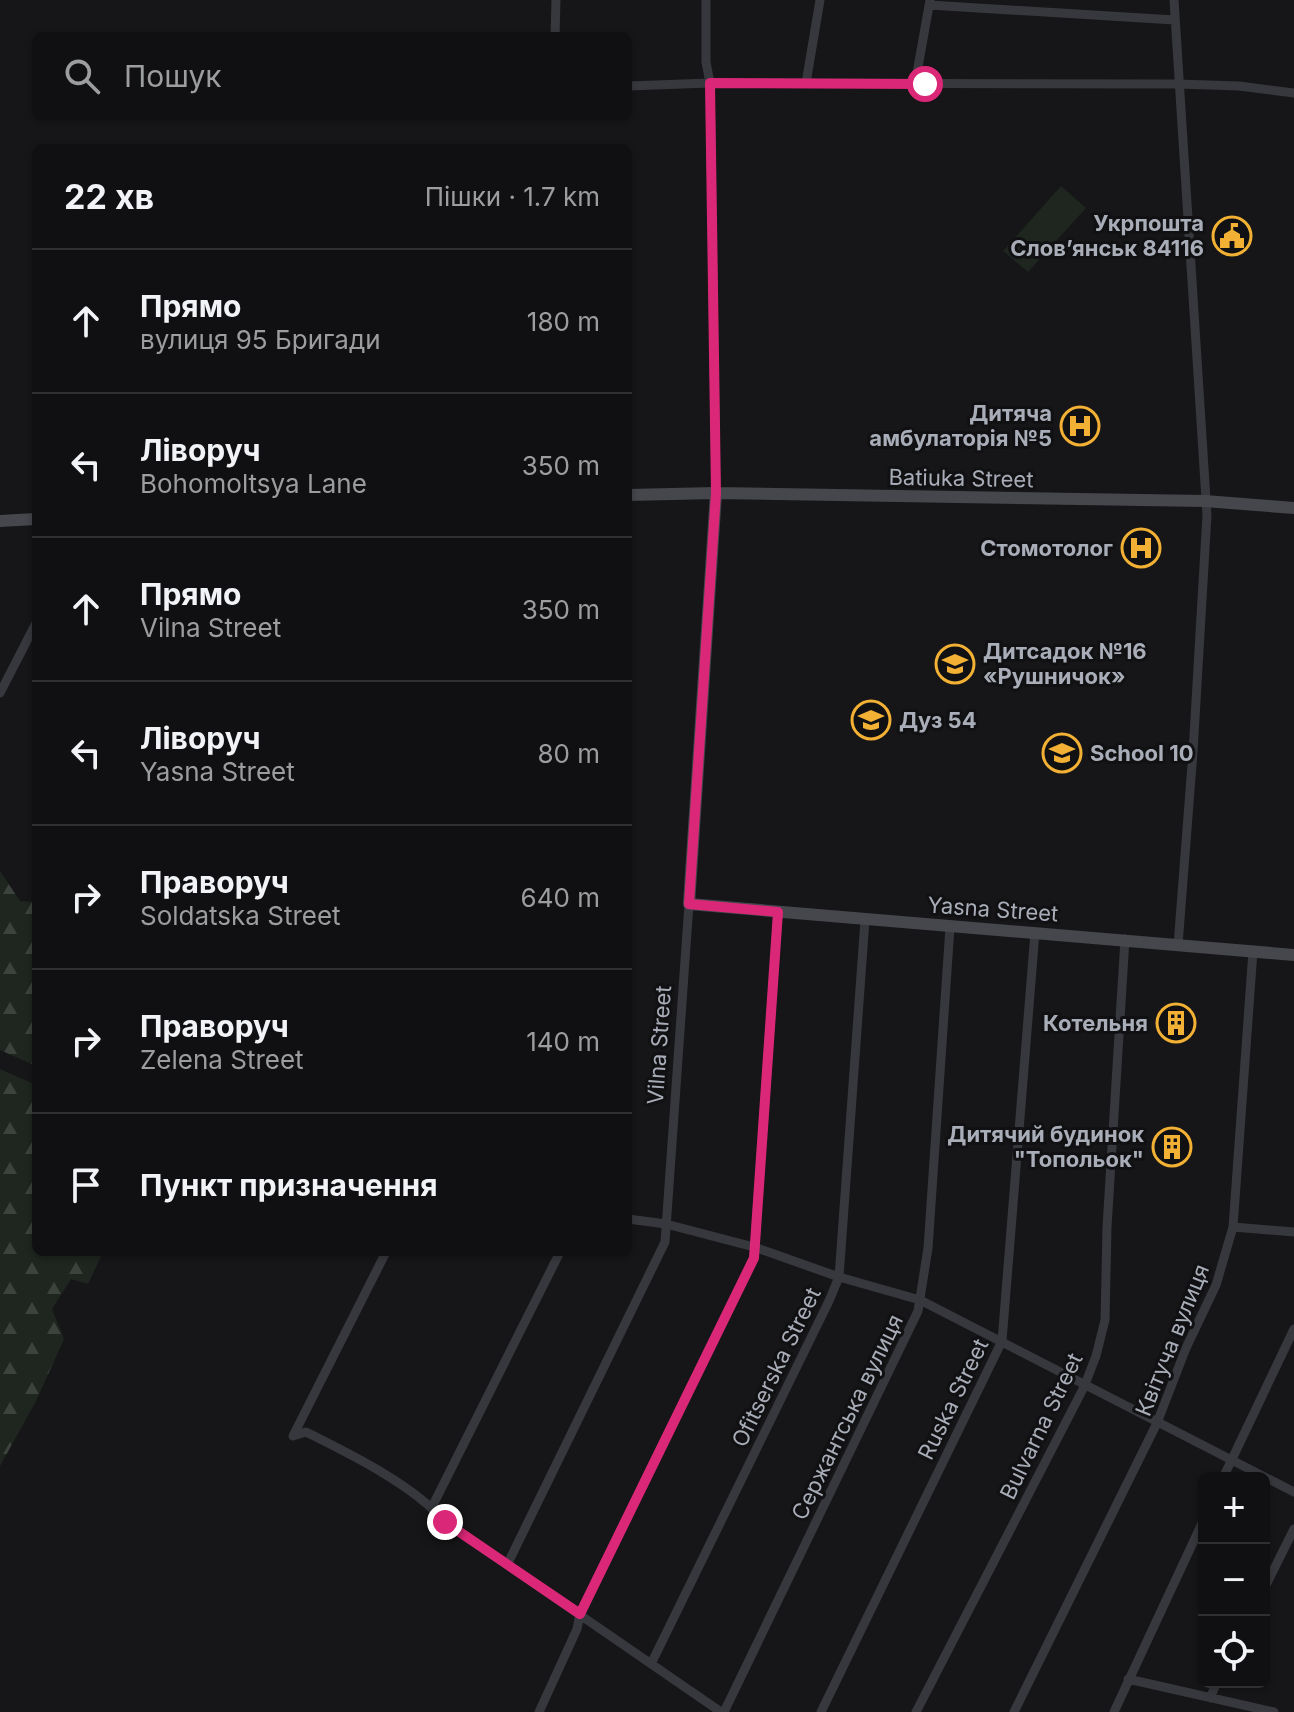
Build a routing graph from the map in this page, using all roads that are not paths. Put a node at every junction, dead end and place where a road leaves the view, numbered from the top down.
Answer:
1 (556, 0) edge
2 (706, 0) edge
3 (820, 0) edge
4 (1174, 0) edge
5 (929, 3) edge
6 (1175, 20) junction
7 (555, 32) edge
8 (710, 83) junction
9 (806, 83) junction
10 (915, 84) junction
11 (1178, 84) junction
12 (632, 86) edge
13 (1294, 93) edge
14 (716, 493) junction
15 (632, 495) edge
16 (1205, 501) junction
17 (1294, 508) edge
18 (32, 519) edge
19 (0, 521) edge
20 (32, 631) edge
21 (0, 693) edge
22 (689, 904) junction
23 (778, 912) junction
24 (865, 920) junction
25 (950, 927) junction
26 (1035, 932) junction
27 (1125, 939) junction
28 (1178, 945) junction
29 (1253, 951) junction
30 (1294, 955) edge
31 (632, 1220) edge
32 (666, 1224) junction
33 (1233, 1227) junction
34 (1294, 1232) edge
35 (754, 1247) junction
36 (384, 1256) edge
37 (558, 1256) edge
38 (839, 1277) junction
39 (920, 1300) junction
40 (1294, 1329) edge
41 (1002, 1341) junction
42 (1084, 1387) junction
43 (1157, 1423) junction
44 (1231, 1461) junction
45 (1226, 1472) edge
46 (1294, 1492) edge
47 (432, 1507) junction
48 (1294, 1529) edge
49 (1198, 1532) edge
50 (507, 1565) junction
51 (1270, 1577) edge
52 (580, 1614) junction
53 (651, 1664) junction
54 (1128, 1679) junction
55 (1214, 1688) edge
56 (1210, 1698) junction
57 (1250, 1710) edge
58 (539, 1712) edge
59 (722, 1712) edge
60 (821, 1712) edge
61 (916, 1712) edge
62 (1014, 1712) edge
63 (1114, 1712) edge
64 (1274, 1712) edge

1 - 7 street
2 - 8 street
3 - 9 street
4 - 6 street
5 - 6 street
5 - 10 street
6 - 11 street
8 - 9 street
8 - 12 street
8 - 14 street
9 - 10 street
10 - 11 street
11 - 13 street
11 - 16 street
14 - 15 street, Batiuka Street
14 - 16 street, Batiuka Street
14 - 22 street, Vilna Street
16 - 17 street, Batiuka Street
16 - 28 street
18 - 19 street
20 - 21 street
22 - 23 street, Yasna Street
22 - 32 street, Vilna Street
23 - 24 street, Yasna Street
23 - 35 street
24 - 25 street, Yasna Street
24 - 38 street, Ofitserska Street
25 - 26 street, Yasna Street
25 - 39 street, Сержантська вулиця
26 - 27 street, Yasna Street
26 - 41 street, Ruska Street
27 - 28 street, Yasna Street
27 - 42 street, Bulvarna Street
28 - 29 street, Yasna Street
29 - 30 street, Yasna Street
29 - 33 street, Квітуча вулиця
31 - 32 street
32 - 35 street
32 - 50 street, Vilna Street
33 - 34 street
33 - 43 street, Квітуча вулиця
35 - 38 street
35 - 52 street
36 - 47 street
37 - 47 street
38 - 39 street
38 - 53 street, Ofitserska Street
39 - 41 street
39 - 59 street, Сержантська вулиця
40 - 44 street
41 - 42 street
41 - 60 street, Ruska Street
42 - 43 street
42 - 61 street, Bulvarna Street
43 - 44 street
43 - 62 street, Квітуча вулиця
44 - 45 street
44 - 46 street
47 - 50 street
48 - 51 street
49 - 54 street
50 - 52 street
52 - 53 street
52 - 58 street
53 - 59 street
54 - 56 street
54 - 63 street
55 - 56 street
56 - 57 street
57 - 64 street

